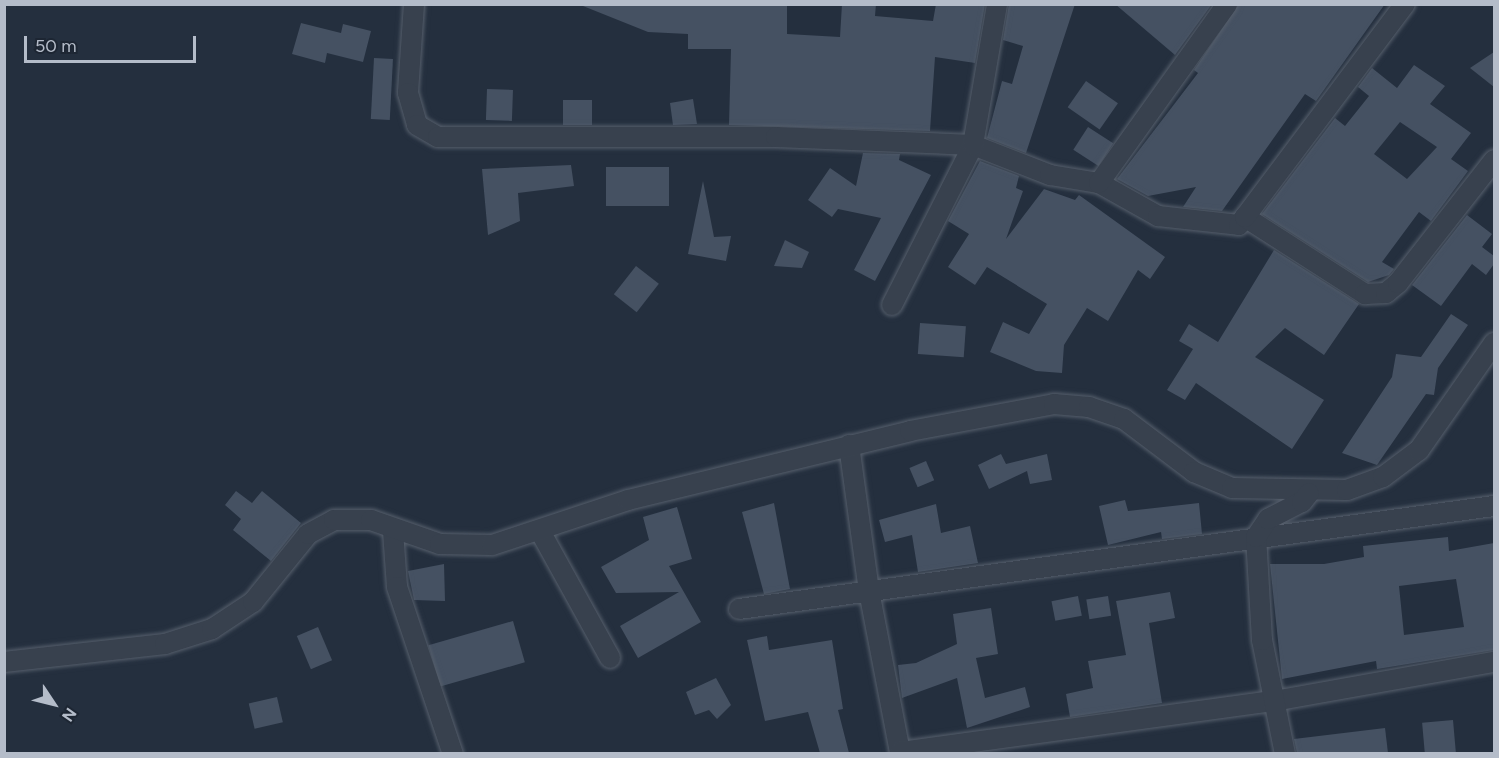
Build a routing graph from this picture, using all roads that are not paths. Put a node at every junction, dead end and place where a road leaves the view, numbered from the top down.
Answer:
1 (414, 4) edge
2 (998, 4) edge
3 (1227, 4) edge
4 (1405, 4) edge
5 (973, 146) junction
6 (1494, 160) edge
7 (1099, 183) junction
8 (1245, 217) junction
9 (892, 304) dead end
10 (1494, 343) edge
11 (849, 445) junction
12 (1309, 493) junction
13 (1494, 506) edge
14 (393, 531) junction
15 (540, 531) junction
16 (1256, 537) junction
17 (869, 591) junction
18 (739, 609) dead end
19 (610, 658) dead end
20 (4, 662) edge
21 (1494, 662) edge
22 (1274, 701) junction
23 (453, 753) edge
24 (1285, 753) edge

1 - 5 street
2 - 5 street
3 - 7 street
4 - 8 street
5 - 7 street
5 - 9 street
6 - 8 street
7 - 8 street
10 - 12 street
11 - 12 street
11 - 15 street
11 - 17 street
12 - 16 street
13 - 16 street
14 - 15 street
14 - 20 street
14 - 23 street
15 - 19 street
16 - 17 street
16 - 22 street
17 - 18 street
17 - 22 street
21 - 22 street
22 - 24 street

